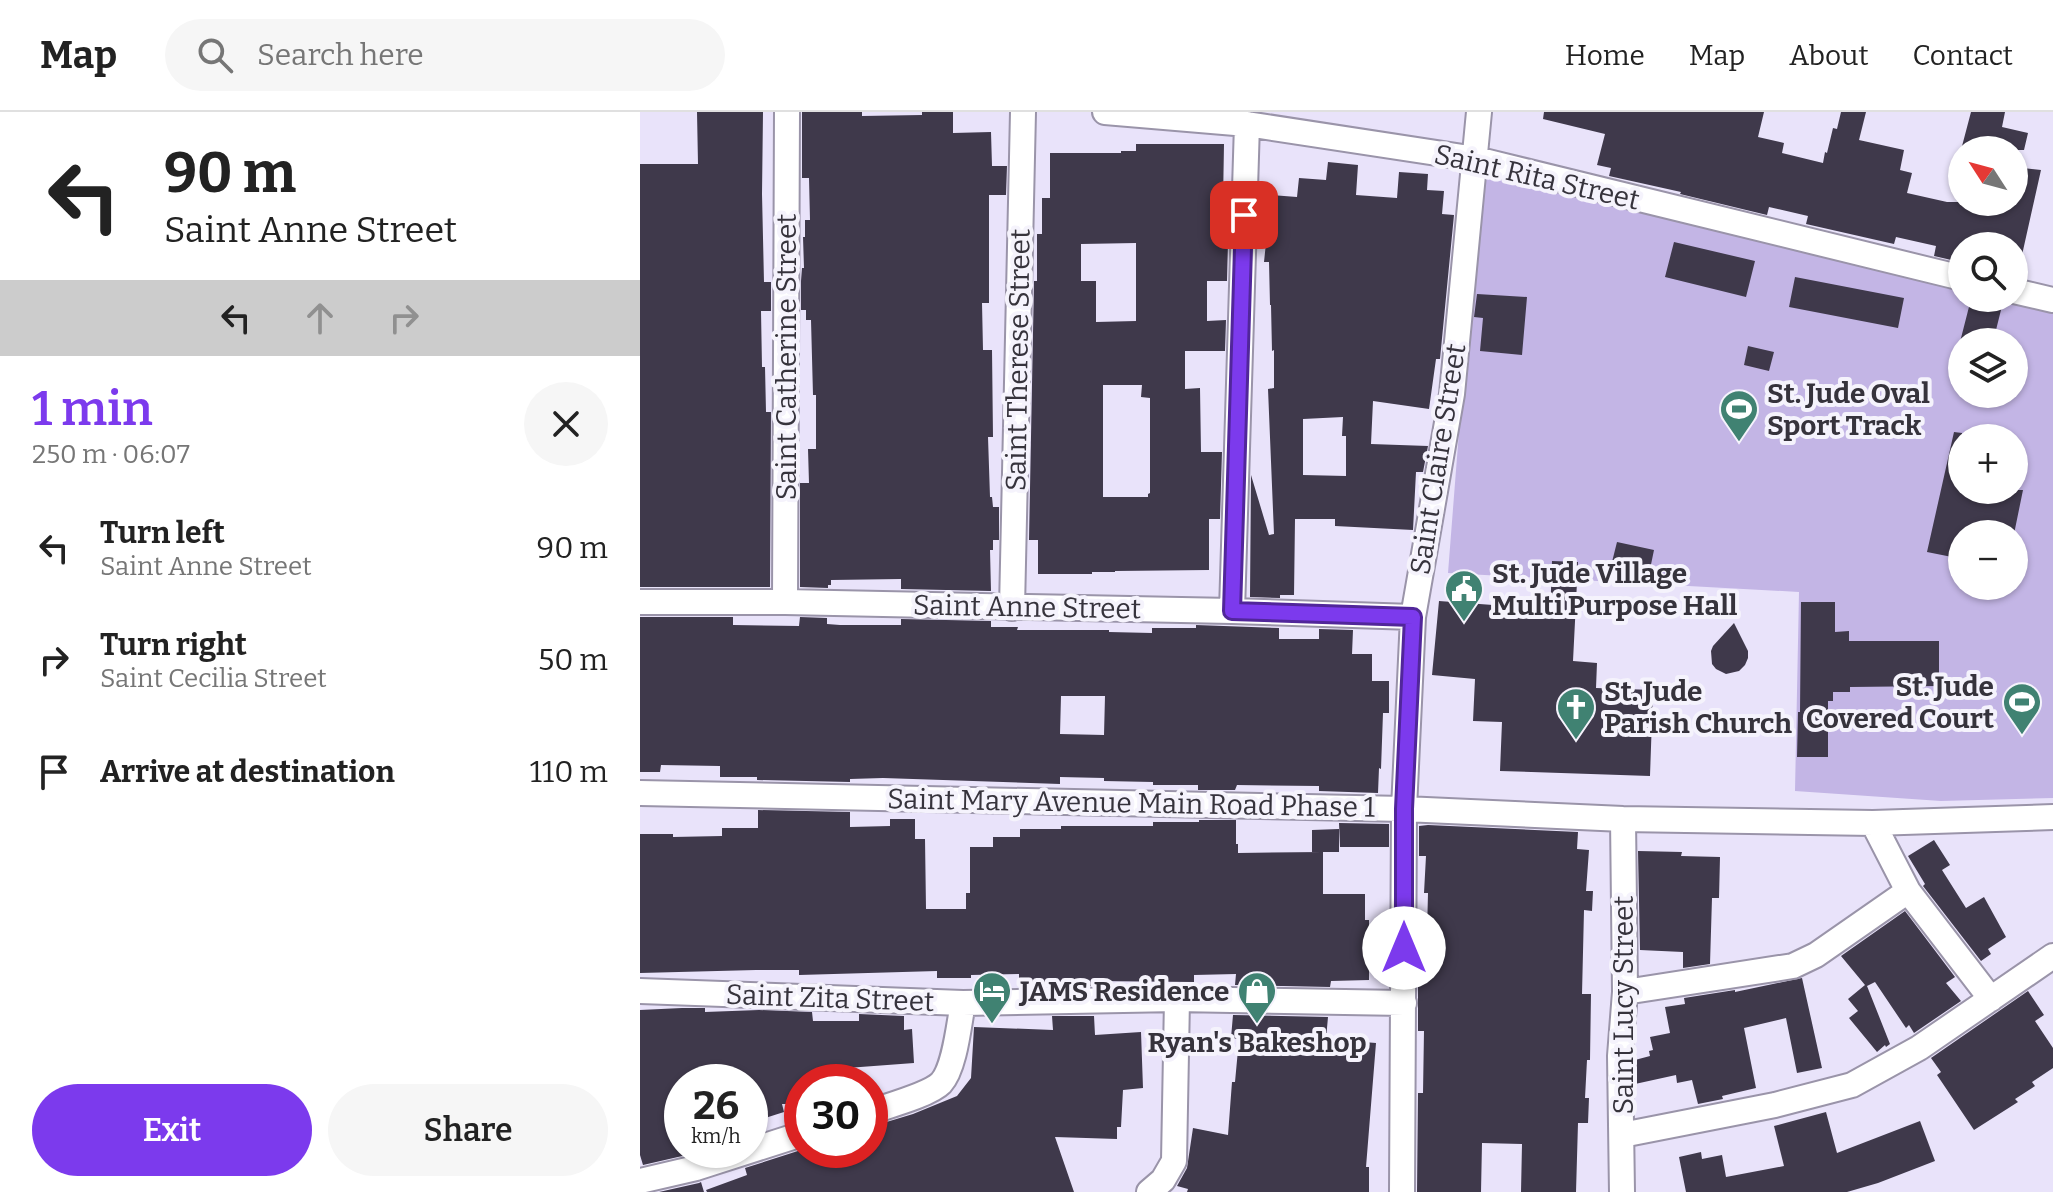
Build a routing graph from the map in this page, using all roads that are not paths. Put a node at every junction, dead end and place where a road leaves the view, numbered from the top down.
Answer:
1 (787, 112) edge
2 (1023, 112) edge
3 (1105, 112) edge
4 (1479, 112) edge
5 (1247, 124) junction
6 (1476, 159) junction
7 (1948, 275) edge
8 (2028, 294) edge
9 (2053, 300) edge
10 (640, 602) edge
11 (785, 602) junction
12 (1012, 608) junction
13 (1232, 611) junction
14 (1413, 617) junction
15 (640, 793) edge
16 (1404, 809) junction
17 (2053, 817) edge
18 (1623, 819) junction
19 (1873, 823) junction
20 (1908, 891) junction
21 (2053, 956) edge
22 (640, 991) edge
23 (1625, 992) junction
24 (1177, 999) junction
25 (1991, 999) junction
26 (963, 1003) junction
27 (1404, 1003) junction
28 (888, 1106) edge
29 (1622, 1135) junction
30 (784, 1140) edge
31 (640, 1181) edge
32 (1149, 1192) edge
33 (1402, 1192) edge
34 (1622, 1192) edge

1 - 11 street, Saint Catherine Street
2 - 12 street, Saint Therese Street
3 - 5 street, Saint Rita Street
4 - 6 street, Saint Claire Street
5 - 6 street, Saint Rita Street
5 - 13 street
6 - 7 street, Saint Rita Street
6 - 14 street, Saint Claire Street
8 - 9 street
10 - 11 street, Saint Anne Street
11 - 12 street, Saint Anne Street
12 - 13 street, Saint Anne Street
13 - 14 street, Saint Anne Street
14 - 16 street, Saint Claire Street
15 - 16 street, Saint Mary Avenue Main Road Phase 1
16 - 18 street, Saint Mary Avenue Main Road Phase 1
16 - 27 street, Saint Claire Street
17 - 19 street, Saint Mary Avenue Main Road Phase 1
18 - 19 street, Saint Mary Avenue Main Road Phase 1
18 - 23 street, Saint Lucy Street
19 - 20 street
20 - 23 street
20 - 25 street
21 - 25 street
22 - 26 street, Saint Zita Street
23 - 29 street, Saint Lucy Street
24 - 26 street, Saint Zita Street
24 - 27 street, Saint Zita Street
24 - 32 street
25 - 29 street
26 - 28 street
27 - 33 street, Saint Claire Street
29 - 34 street, Saint Lucy Street
30 - 31 street

